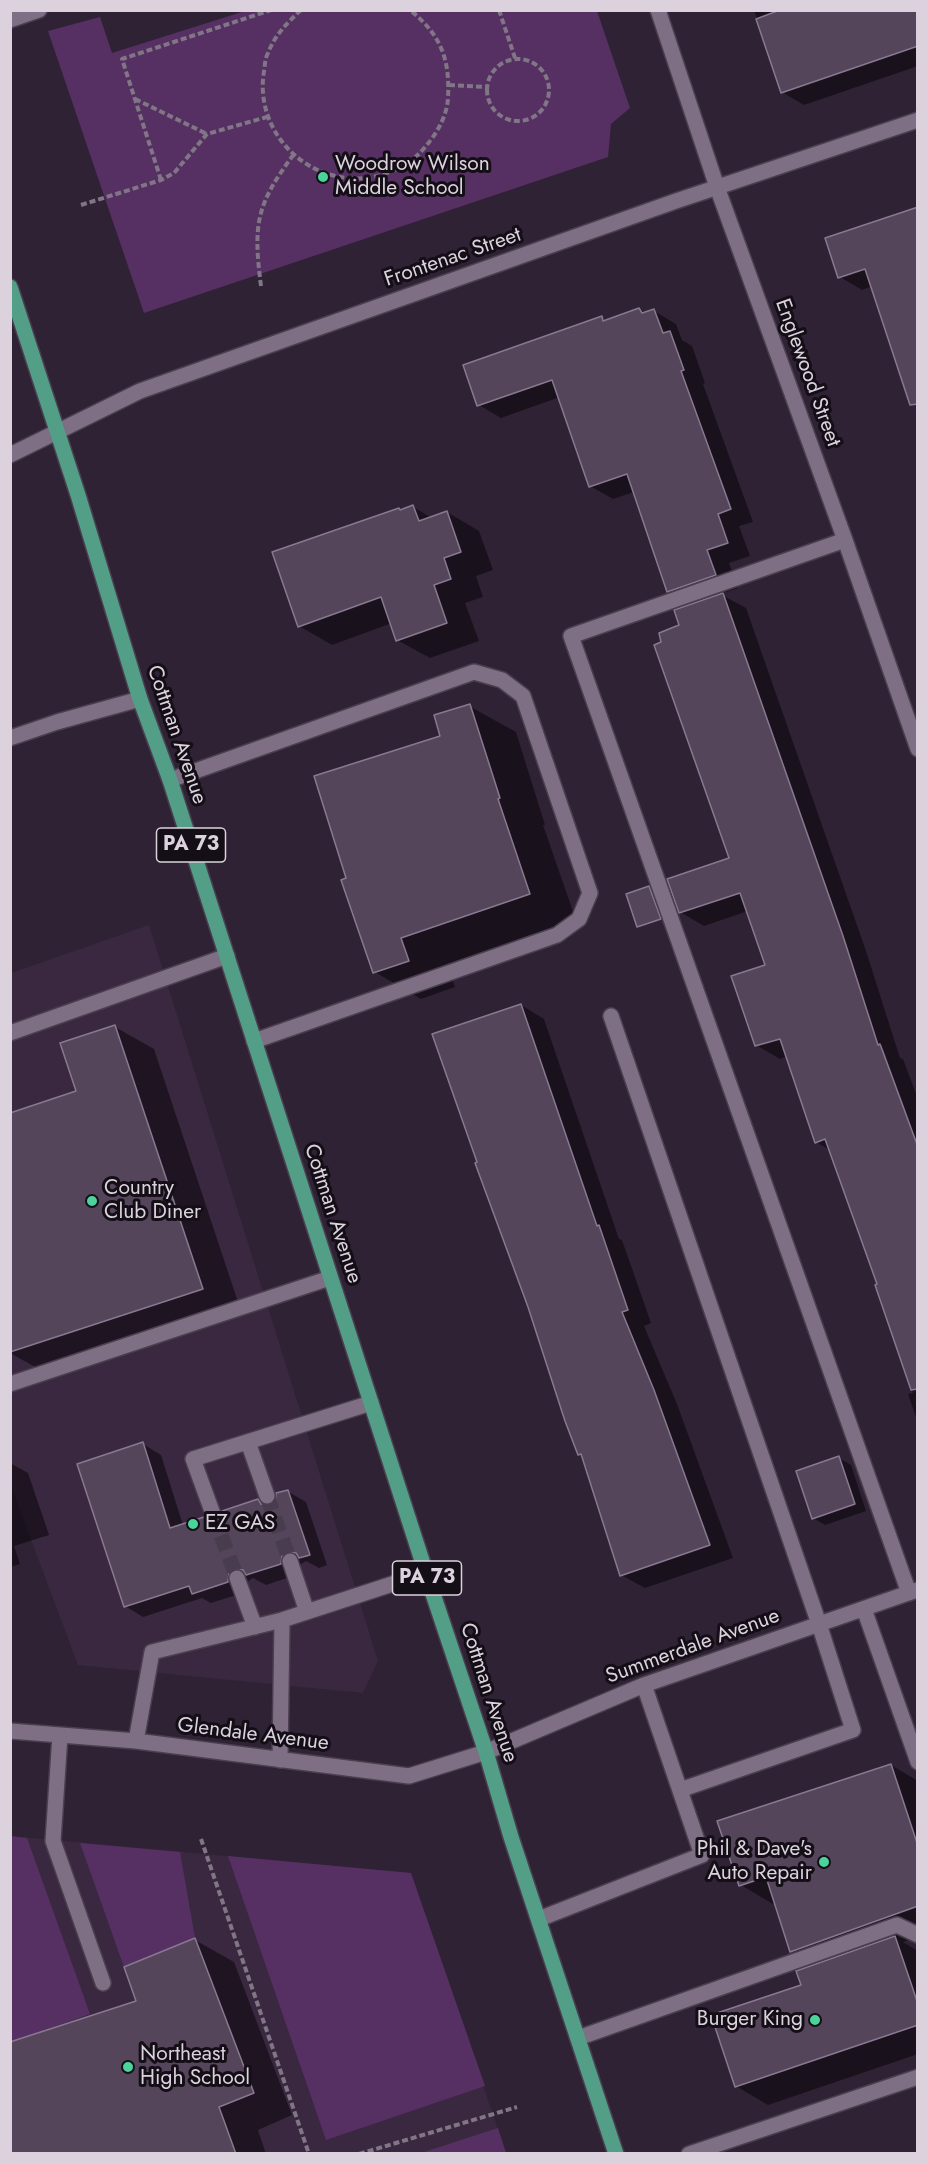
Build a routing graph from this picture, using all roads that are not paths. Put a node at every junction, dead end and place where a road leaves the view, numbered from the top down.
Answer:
1 (39, 10) edge
2 (658, 10) edge
3 (10, 20) edge
4 (918, 120) edge
5 (717, 188) junction
6 (10, 287) edge
7 (57, 432) junction
8 (10, 455) edge
9 (845, 540) junction
10 (140, 699) junction
11 (10, 738) edge
12 (918, 750) edge
13 (170, 780) junction
14 (227, 956) junction
15 (611, 1016) dead end
16 (10, 1033) edge
17 (254, 1041) junction
18 (330, 1278) junction
19 (10, 1384) edge
20 (371, 1403) junction
21 (248, 1442) junction
22 (267, 1496) tunnel mouth
23 (213, 1514) tunnel mouth
24 (290, 1561) tunnel mouth
25 (426, 1573) junction
26 (237, 1578) tunnel mouth
27 (913, 1592) edge
28 (864, 1609) junction
29 (307, 1611) junction
30 (282, 1620) junction
31 (819, 1624) junction
32 (255, 1627) junction
33 (644, 1685) junction
34 (10, 1731) edge
35 (60, 1735) junction
36 (136, 1741) junction
37 (486, 1752) junction
38 (280, 1760) junction
39 (918, 1762) edge
40 (680, 1791) junction
41 (538, 1919) junction
42 (918, 1935) edge
43 (103, 1983) dead end
44 (578, 2038) junction
45 (918, 2077) edge
46 (616, 2154) edge
47 (689, 2154) edge

1 - 3 street
2 - 5 street, Englewood Street
4 - 5 street, Frontenac Street
5 - 7 street, Frontenac Street
5 - 9 street, Englewood Street
6 - 7 main road, Cottman Avenue / PA 73
7 - 8 street, Frontenac Street
7 - 10 main road, Cottman Avenue / PA 73
9 - 12 street, Englewood Street
9 - 27 street
10 - 11 street
10 - 13 main road, Cottman Avenue / PA 73
13 - 14 main road, Cottman Avenue / PA 73
13 - 17 street
14 - 16 street
14 - 17 main road, Cottman Avenue / PA 73
15 - 31 street
17 - 18 main road, Cottman Avenue / PA 73
18 - 19 street
18 - 20 main road, Cottman Avenue / PA 73
20 - 21 street
20 - 25 main road, Cottman Avenue / PA 73
21 - 22 street
21 - 23 street
24 - 29 street
25 - 29 street
25 - 37 main road, Cottman Avenue / PA 73
26 - 32 street
27 - 28 street, Summerdale Avenue
28 - 31 street, Summerdale Avenue
28 - 39 street
29 - 30 street
30 - 32 street
30 - 38 street
31 - 33 street, Summerdale Avenue
31 - 40 street
32 - 36 street
33 - 37 street, Summerdale Avenue
33 - 40 street
34 - 35 street, Glendale Avenue
35 - 36 street, Glendale Avenue
35 - 43 street
36 - 38 street, Glendale Avenue
37 - 38 street, Glendale Avenue
37 - 41 main road, Cottman Avenue / PA 73
40 - 41 street
41 - 44 main road, Cottman Avenue / PA 73
42 - 44 street
44 - 46 main road, Cottman Avenue / PA 73
45 - 47 street

